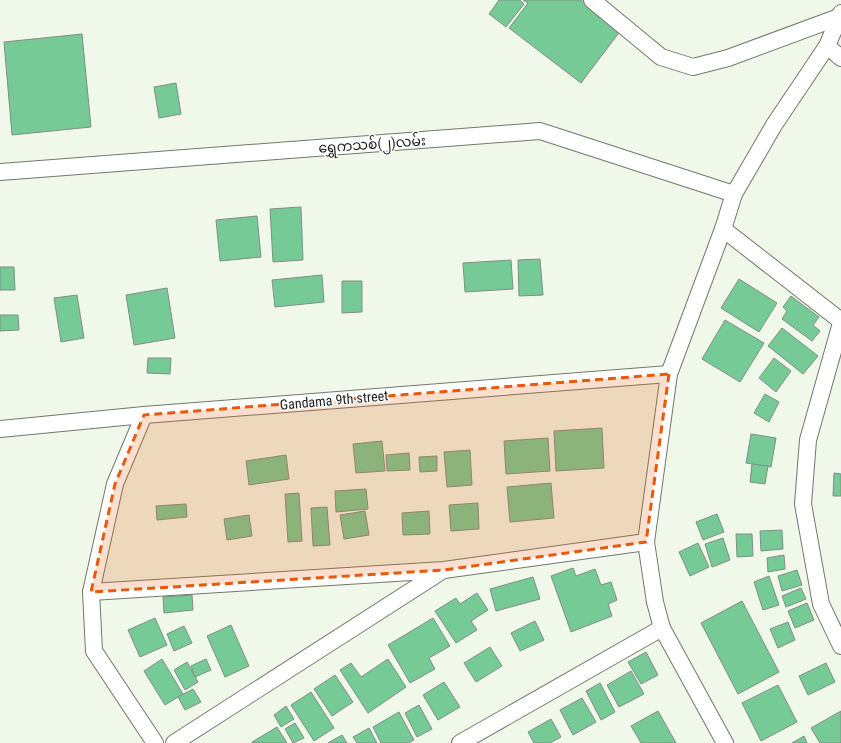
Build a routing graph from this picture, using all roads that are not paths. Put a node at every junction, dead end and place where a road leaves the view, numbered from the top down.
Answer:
1 (592, 0) edge
2 (840, 15) edge
3 (827, 46) junction
4 (841, 58) edge
5 (0, 172) edge
6 (734, 194) junction
7 (723, 229) junction
8 (841, 322) edge
9 (669, 374) junction
10 (144, 415) junction
11 (0, 429) edge
12 (646, 542) junction
13 (444, 570) junction
14 (91, 592) junction
15 (662, 628) junction
16 (841, 646) edge
17 (155, 743) edge
18 (174, 743) edge
19 (460, 743) edge
20 (725, 743) edge

1 - 2 street
2 - 3 street
3 - 4 street
3 - 6 street
5 - 6 street, ရွှေကသစ်(၂)လမ်း
6 - 7 street
7 - 8 street
7 - 9 street
8 - 16 street
9 - 10 street, Gandama 9th street
9 - 12 street
10 - 11 street, Gandama 9th street
10 - 14 street
12 - 13 street
12 - 15 street
13 - 14 street
13 - 18 street
14 - 17 street
15 - 19 street
15 - 20 street

